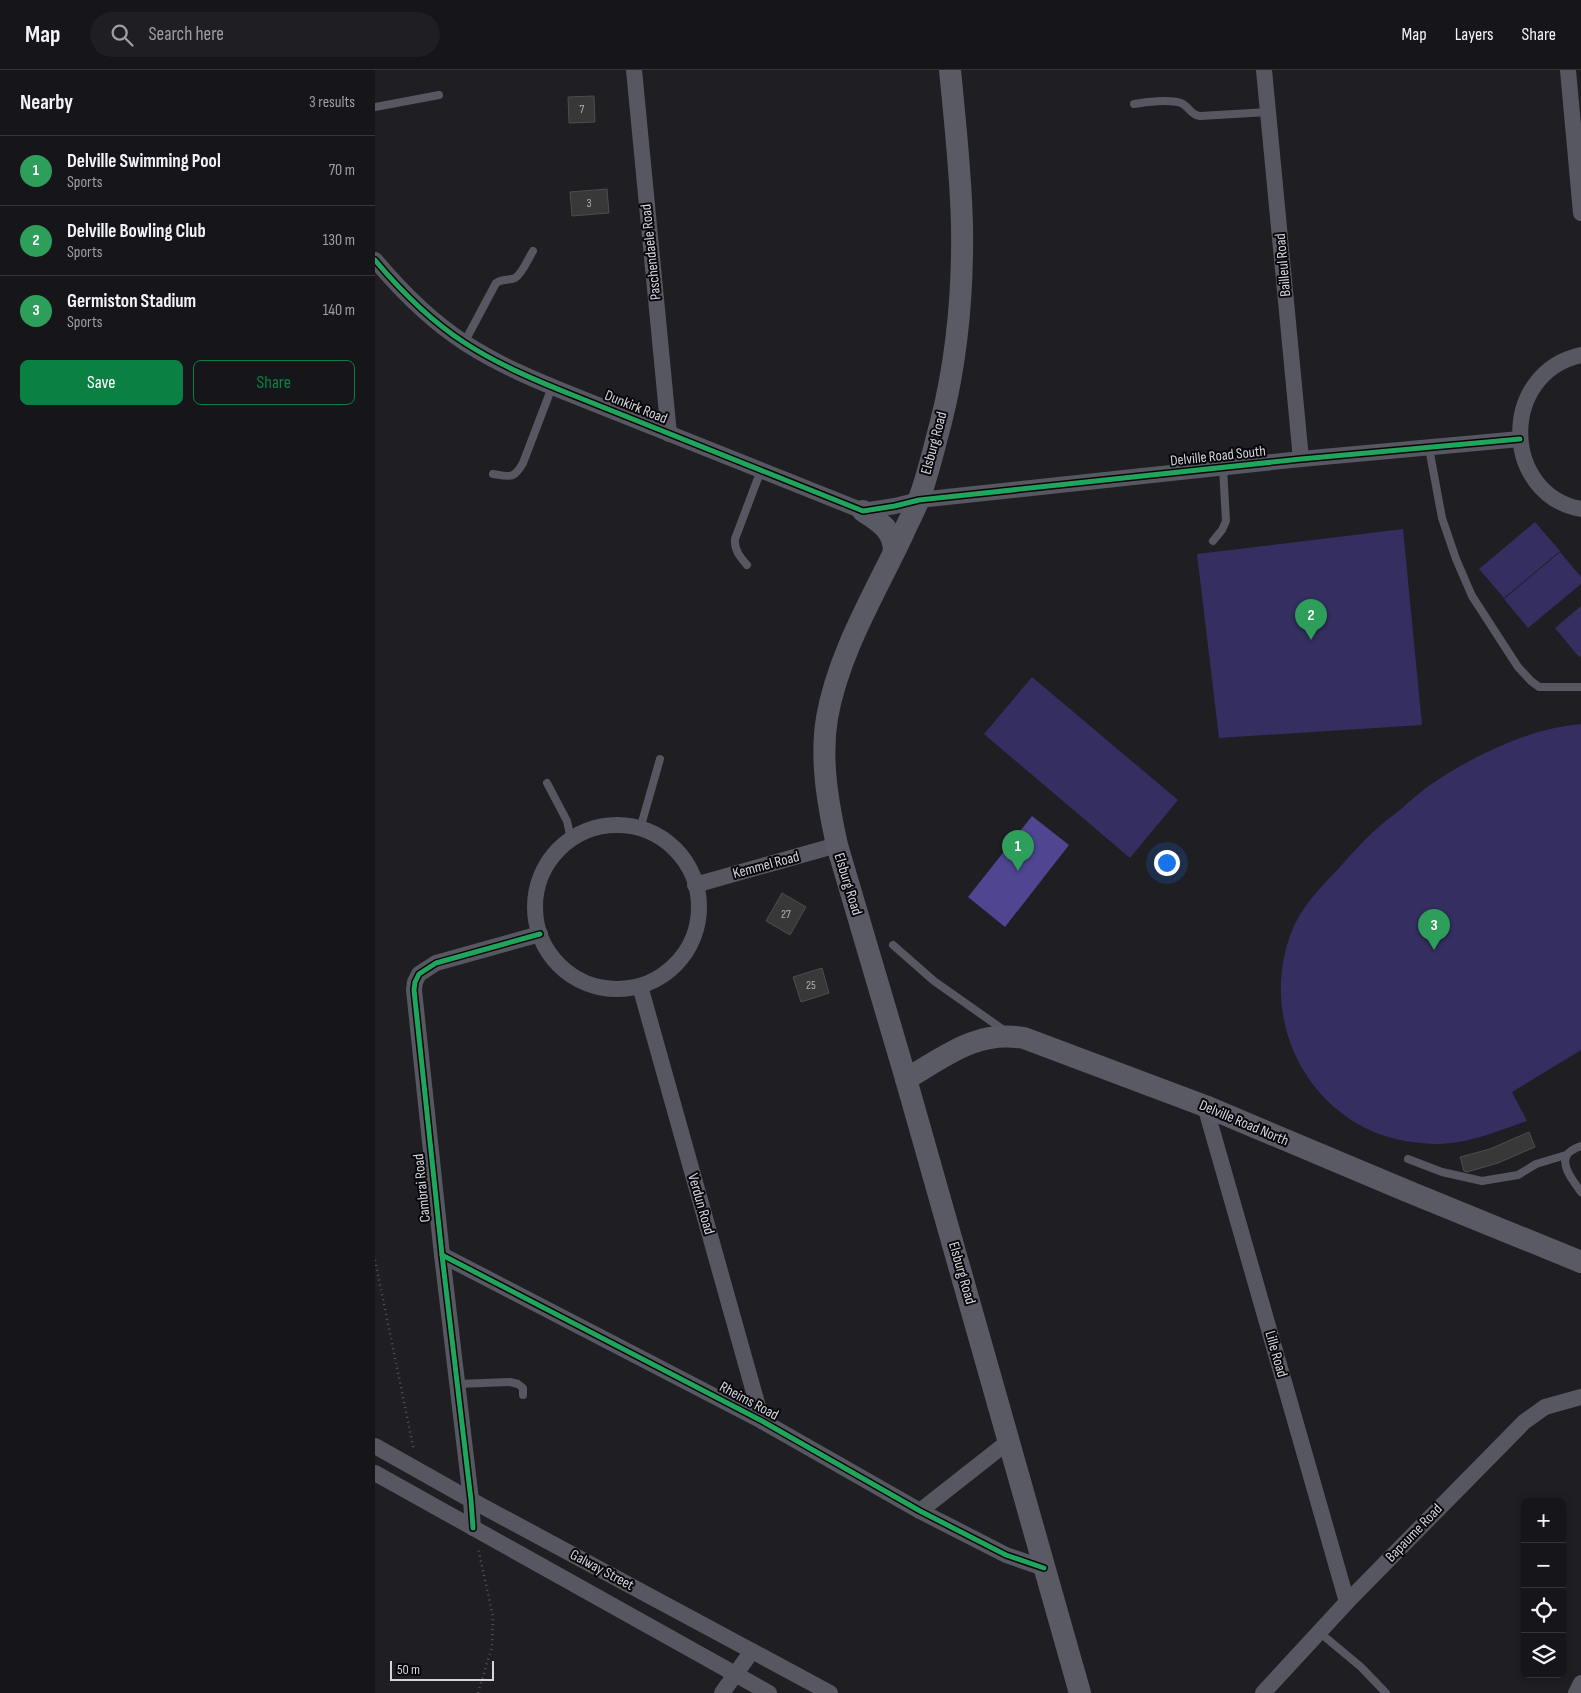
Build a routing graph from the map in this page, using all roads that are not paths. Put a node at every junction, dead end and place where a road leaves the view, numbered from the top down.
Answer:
1 (634, 70) edge
2 (950, 70) edge
3 (1264, 70) edge
4 (1567, 70) edge
5 (439, 95) dead end
6 (1133, 104) dead end
7 (375, 107) edge
8 (1268, 112) junction
9 (1581, 213) edge
10 (533, 251) dead end
11 (375, 260) edge
12 (464, 343) junction
13 (1581, 354) edge
14 (552, 387) junction
15 (669, 434) junction
16 (1520, 440) junction
17 (1429, 448) junction
18 (1301, 459) junction
19 (1223, 468) junction
20 (761, 470) junction
21 (493, 474) dead end
22 (919, 500) junction
23 (1581, 509) edge
24 (863, 511) junction
25 (1213, 541) dead end
26 (894, 552) junction
27 (747, 565) dead end
28 (1581, 687) edge
29 (660, 759) dead end
30 (547, 783) dead end
31 (640, 829) junction
32 (571, 839) junction
33 (837, 846) junction
34 (695, 884) junction
35 (540, 934) junction
36 (893, 945) dead end
37 (640, 986) junction
38 (1010, 1036) junction
39 (906, 1079) junction
40 (1205, 1106) junction
41 (1581, 1146) edge
42 (1566, 1155) junction
43 (1408, 1159) dead end
44 (1581, 1192) edge
45 (442, 1255) junction
46 (1581, 1262) edge
47 (457, 1384) junction
48 (523, 1395) dead end
49 (1581, 1397) edge
50 (762, 1422) junction
51 (1009, 1441) junction
52 (375, 1446) edge
53 (375, 1473) edge
54 (471, 1500) junction
55 (920, 1510) junction
56 (473, 1528) junction
57 (1044, 1568) junction
58 (1347, 1602) junction
59 (1319, 1632) junction
60 (752, 1651) junction
61 (736, 1674) junction
62 (1581, 1683) edge
63 (722, 1693) edge
64 (769, 1693) edge
65 (830, 1693) edge
66 (1080, 1693) edge
67 (1263, 1693) edge
68 (1386, 1693) edge
69 (1576, 1693) edge

1 - 15 street, Paschendaele Road
2 - 22 main road, Elsburg Road
3 - 8 street, Bailleul Road
4 - 9 street
5 - 7 lane
6 - 8 lane
8 - 18 street, Bailleul Road
10 - 12 lane
11 - 12 street, Dunkirk Road
12 - 14 street, Dunkirk Road
13 - 16 street
14 - 15 street, Dunkirk Road
14 - 21 lane
15 - 20 street, Dunkirk Road
16 - 17 street, Delville Road South
16 - 23 street
17 - 18 street, Delville Road South
17 - 28 lane
18 - 19 street, Delville Road South
19 - 22 street, Delville Road South
19 - 25 lane
20 - 24 street, Dunkirk Road
20 - 27 lane
22 - 24 street
22 - 26 main road, Elsburg Road
24 - 26 main road
26 - 33 main road, Elsburg Road
29 - 31 lane
30 - 32 lane
31 - 32 street
31 - 34 street
32 - 35 street
33 - 34 street, Kemmel Road
33 - 39 main road, Elsburg Road
34 - 37 street
35 - 37 street
35 - 45 street, Cambrai Road
36 - 38 lane
37 - 50 street, Verdun Road
38 - 39 main road, Delville Road North
38 - 40 main road, Delville Road North
39 - 51 main road, Elsburg Road
40 - 46 main road, Delville Road North
40 - 58 street, Lille Road
41 - 42 lane
42 - 43 lane
42 - 44 lane
45 - 47 street, Cambrai Road
45 - 50 street, Rheims Road
47 - 48 lane
47 - 54 street, Cambrai Road
49 - 58 street, Bapaume Road
50 - 55 street, Rheims Road
51 - 55 street
51 - 57 main road, Elsburg Road
52 - 54 street, Galway Street
53 - 56 street, Galway Street
54 - 56 street, Cambrai Road
54 - 60 street, Galway Street
55 - 57 street, Rheims Road
56 - 61 street, Galway Street
57 - 66 main road, Elsburg Road
58 - 59 street, Bapaume Road
59 - 67 street, Bapaume Road
59 - 68 lane
60 - 61 street
60 - 65 street, Galway Street
61 - 63 street
61 - 64 street, Galway Street
62 - 69 street

